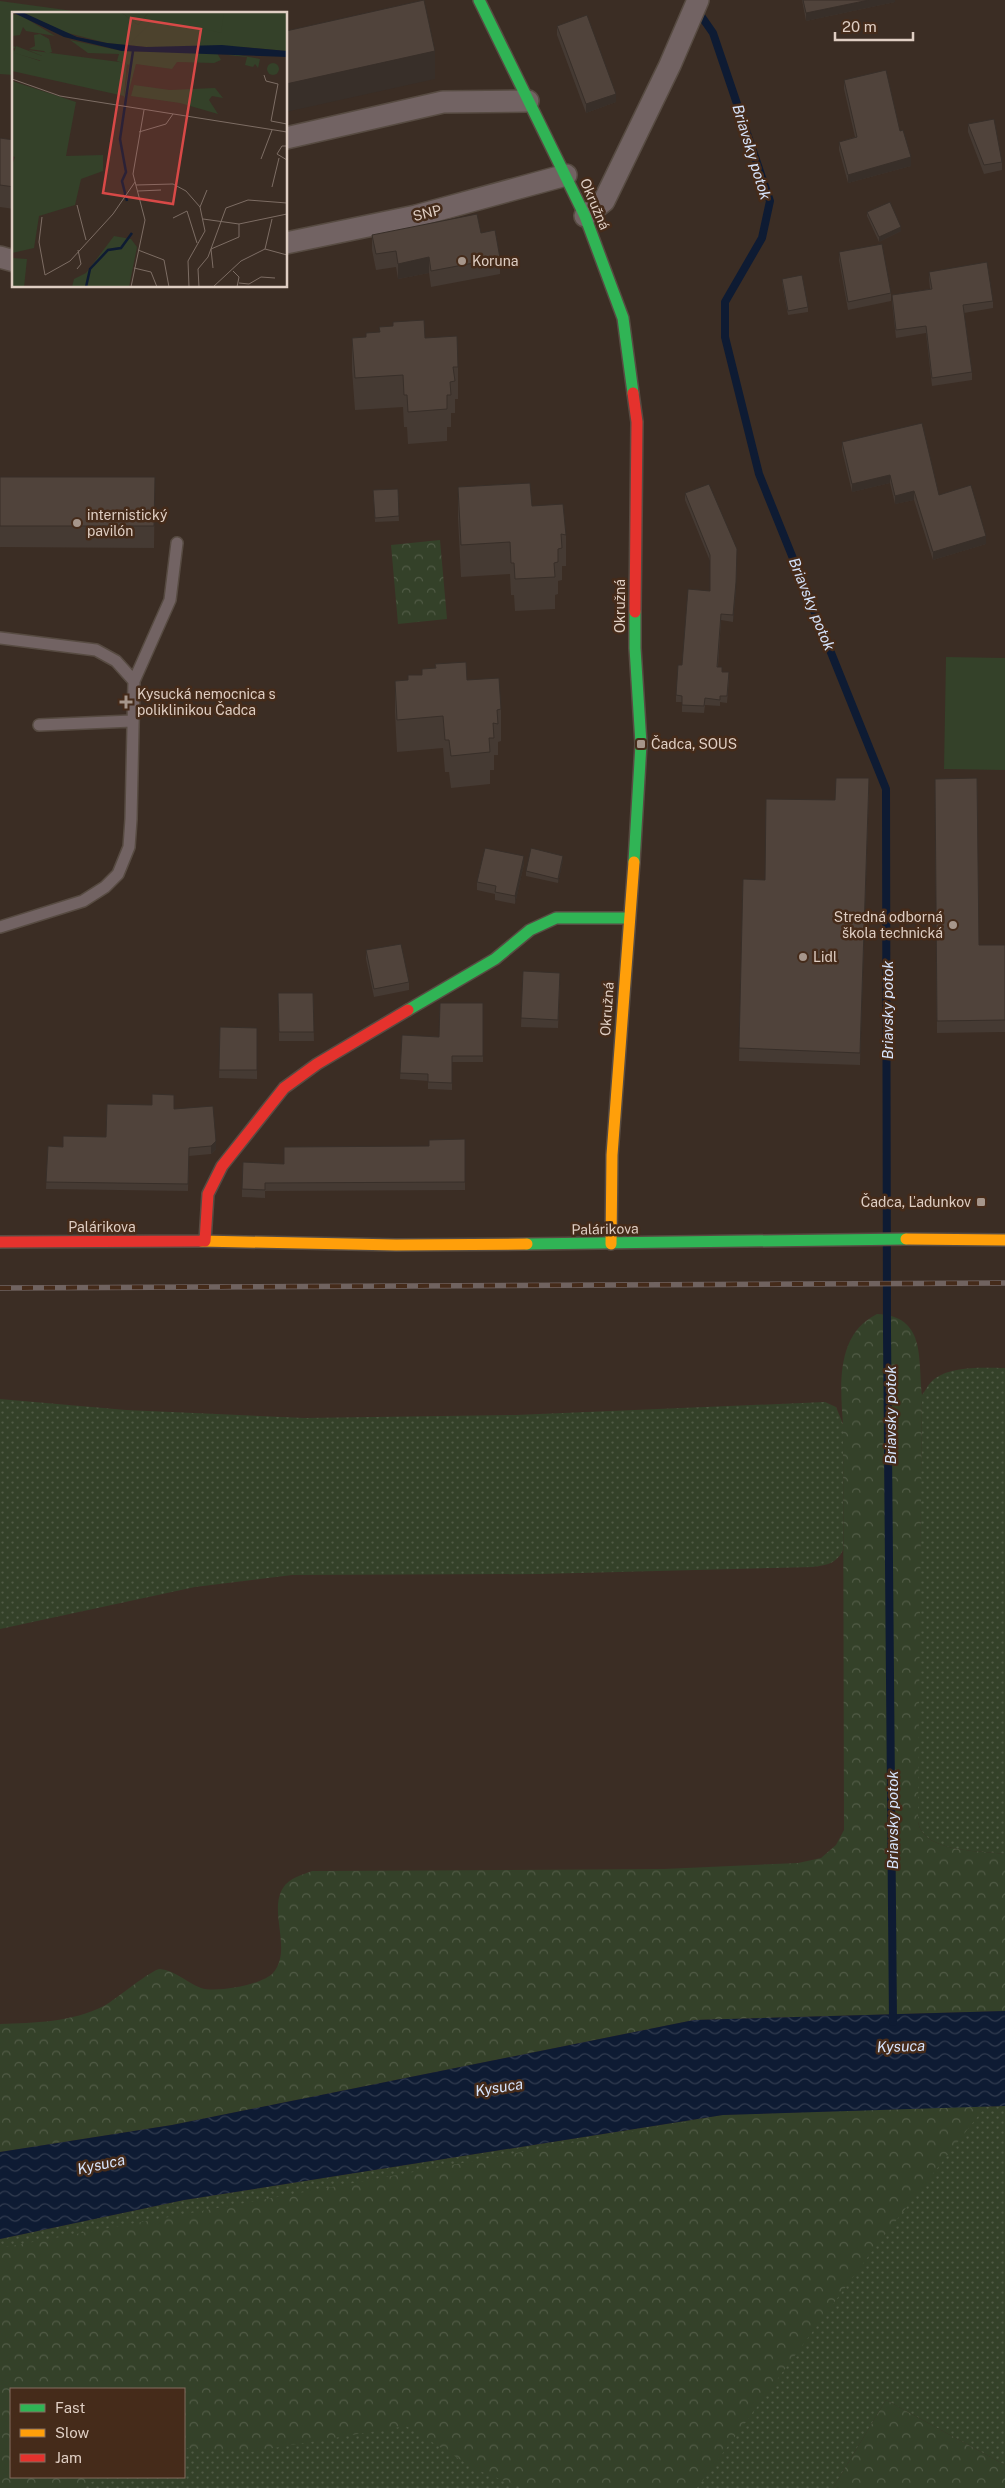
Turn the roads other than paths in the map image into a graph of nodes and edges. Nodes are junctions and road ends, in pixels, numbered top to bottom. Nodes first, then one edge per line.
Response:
1 (479, 0) edge
2 (698, 0) edge
3 (528, 101) junction
4 (288, 138) edge
5 (566, 175) junction
6 (585, 216) junction
7 (288, 243) edge
8 (177, 543) dead end
9 (0, 638) edge
10 (134, 681) junction
11 (132, 722) junction
12 (39, 725) dead end
13 (629, 918) junction
14 (0, 927) edge
15 (1005, 1240) edge
16 (205, 1241) junction
17 (0, 1242) edge
18 (611, 1244) junction

1 - 3 street, Okružná
2 - 6 street
3 - 4 street
3 - 5 street, Okružná
5 - 6 street, Okružná
5 - 7 street, SNP
6 - 13 street, Okružná
8 - 10 lane
9 - 10 lane
10 - 11 lane
11 - 12 lane
11 - 14 lane
13 - 16 street
13 - 18 street, Okružná
15 - 18 street, Palárikova
16 - 17 street, Palárikova
16 - 18 street, Palárikova

